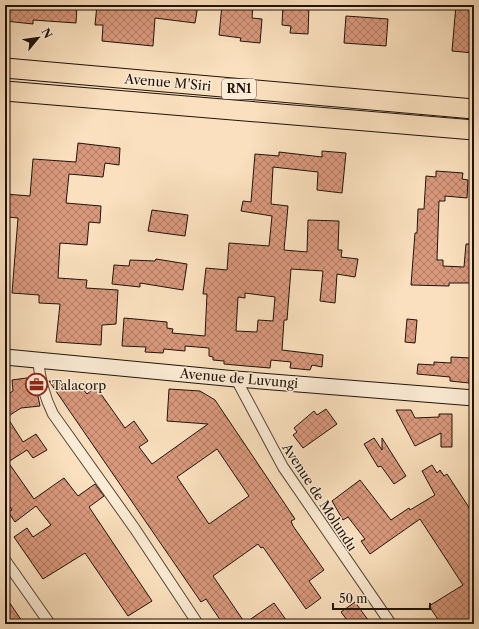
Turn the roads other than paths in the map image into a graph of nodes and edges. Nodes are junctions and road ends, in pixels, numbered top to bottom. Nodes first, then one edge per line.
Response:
1 (5, 68) edge
2 (5, 91) edge
3 (474, 109) edge
4 (474, 130) edge
5 (5, 357) edge
6 (38, 360) junction
7 (236, 379) junction
8 (474, 398) edge
9 (5, 560) edge
10 (50, 624) edge
11 (198, 624) edge
12 (390, 624) edge

1 - 3 highway, Avenue M'Siri / RN1
2 - 4 highway, Avenue M'Siri / RN1
5 - 6 street, Avenue de Luvungi
6 - 7 street, Avenue de Luvungi
6 - 11 street
7 - 8 street, Avenue de Luvungi
7 - 12 street, Avenue de Molundu
9 - 10 street

